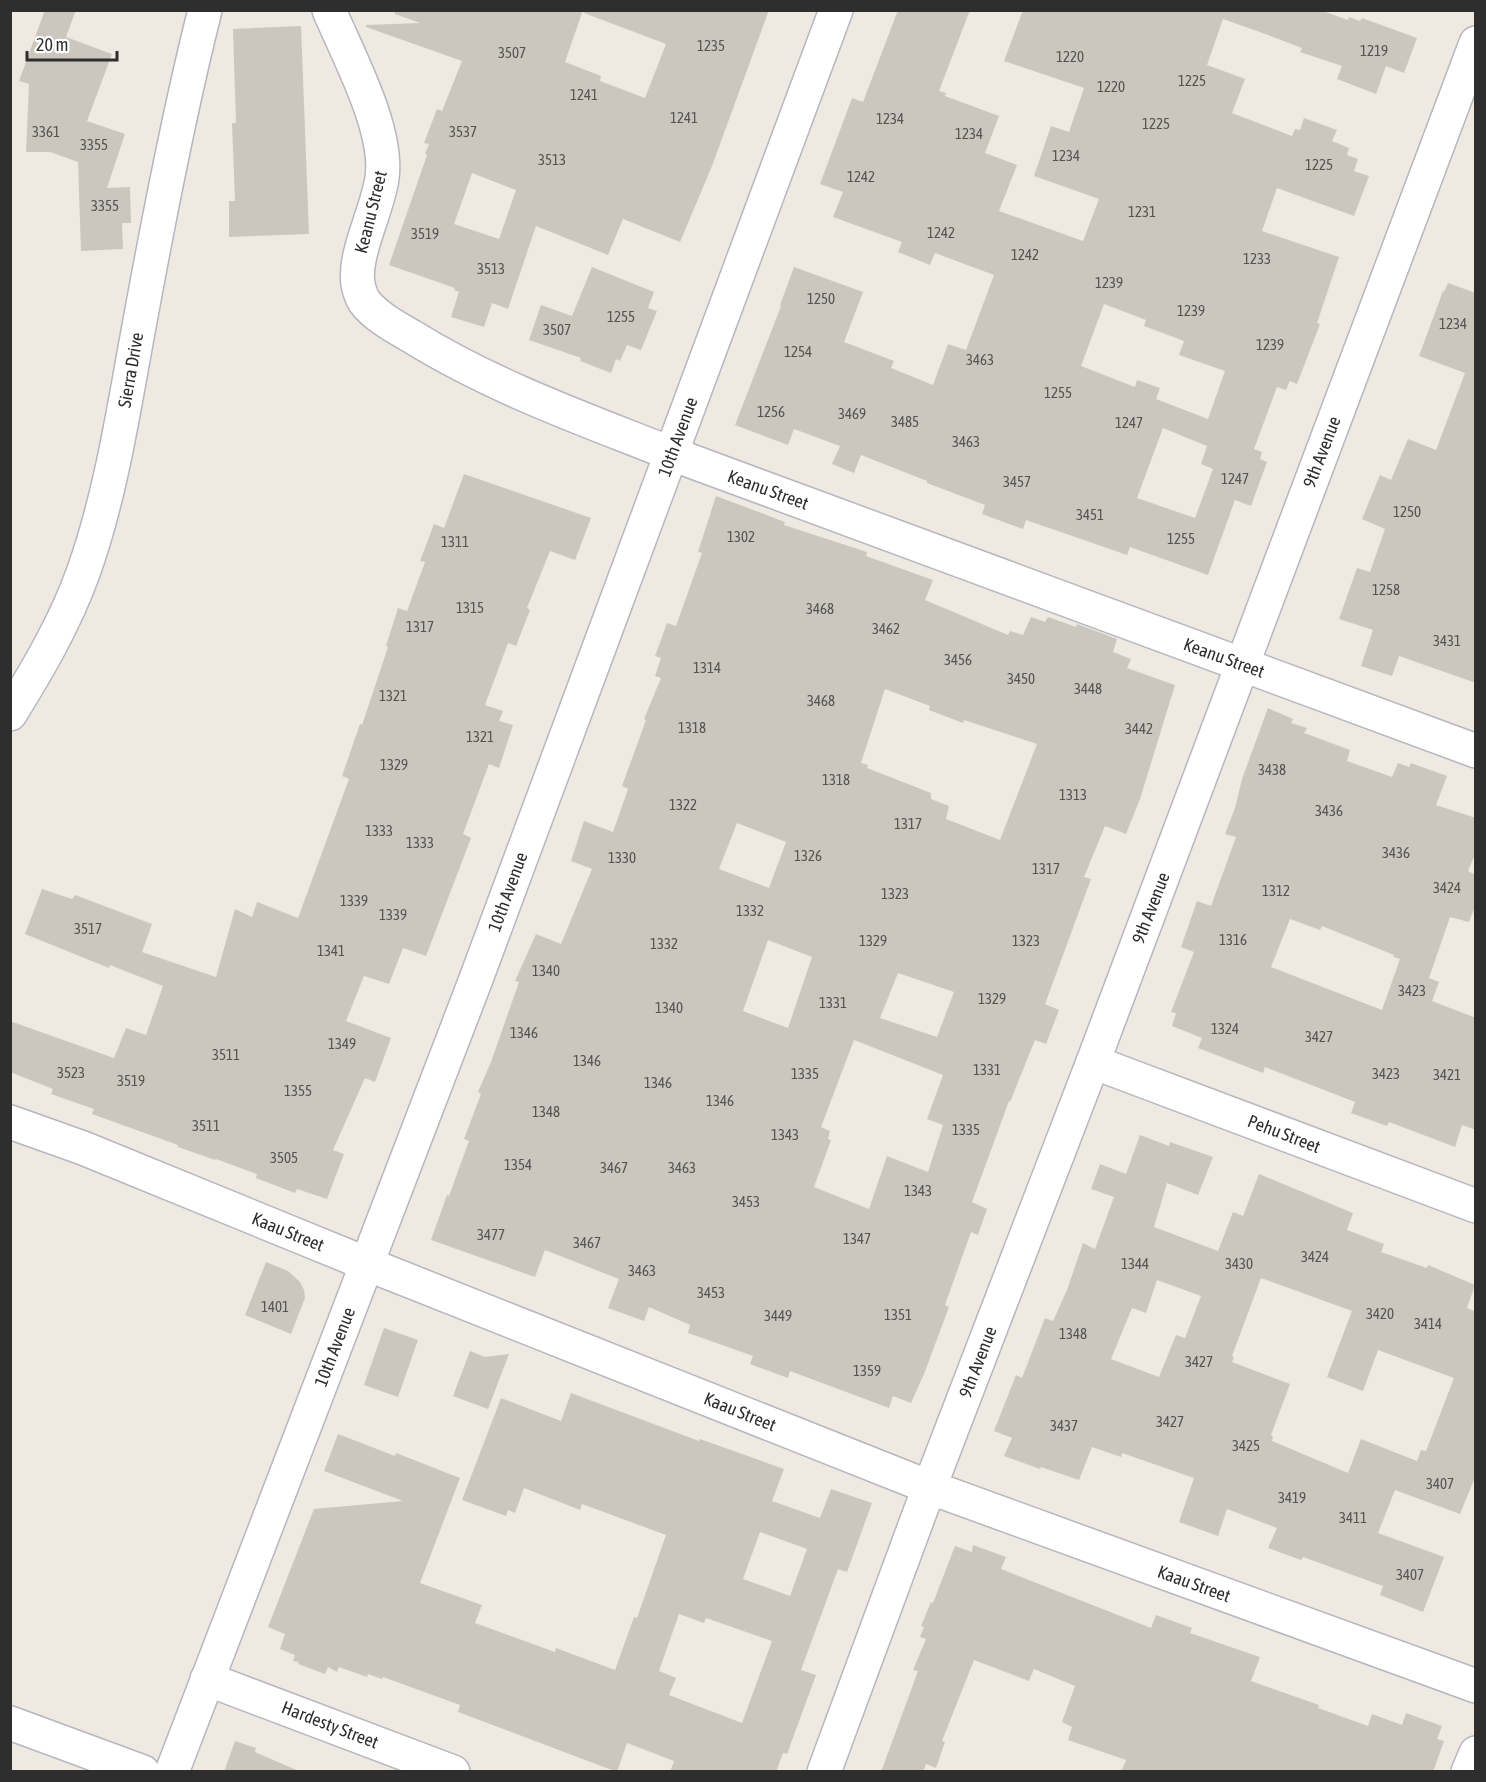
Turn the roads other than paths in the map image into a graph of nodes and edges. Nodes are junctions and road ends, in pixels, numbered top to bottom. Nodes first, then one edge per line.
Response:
1 (205, 10) edge
2 (329, 10) edge
3 (836, 10) edge
4 (1476, 43) edge
5 (672, 454) junction
6 (1242, 664) junction
7 (10, 714) edge
8 (1476, 751) edge
9 (1093, 1062) junction
10 (10, 1122) edge
11 (1476, 1206) edge
12 (367, 1264) junction
13 (929, 1487) junction
14 (207, 1679) junction
15 (1476, 1686) edge
16 (10, 1723) edge
17 (1476, 1753) edge
18 (143, 1772) edge
19 (172, 1772) edge
20 (453, 1772) edge
21 (824, 1772) edge
22 (1468, 1772) edge

1 - 7 street, Sierra Drive
2 - 5 street, Keanu Street
3 - 5 street, 10th Avenue
4 - 6 street, 9th Avenue
5 - 6 street, Keanu Street
5 - 12 street, 10th Avenue
6 - 8 street, Keanu Street
6 - 9 street, 9th Avenue
9 - 11 street, Pehu Street
9 - 13 street, 9th Avenue
10 - 12 street, Kaau Street
12 - 13 street, Kaau Street
12 - 14 street, 10th Avenue
13 - 15 street, Kaau Street
13 - 21 street, 9th Avenue
14 - 19 street, 10th Avenue
14 - 20 street, Hardesty Street
16 - 18 street
17 - 22 street

